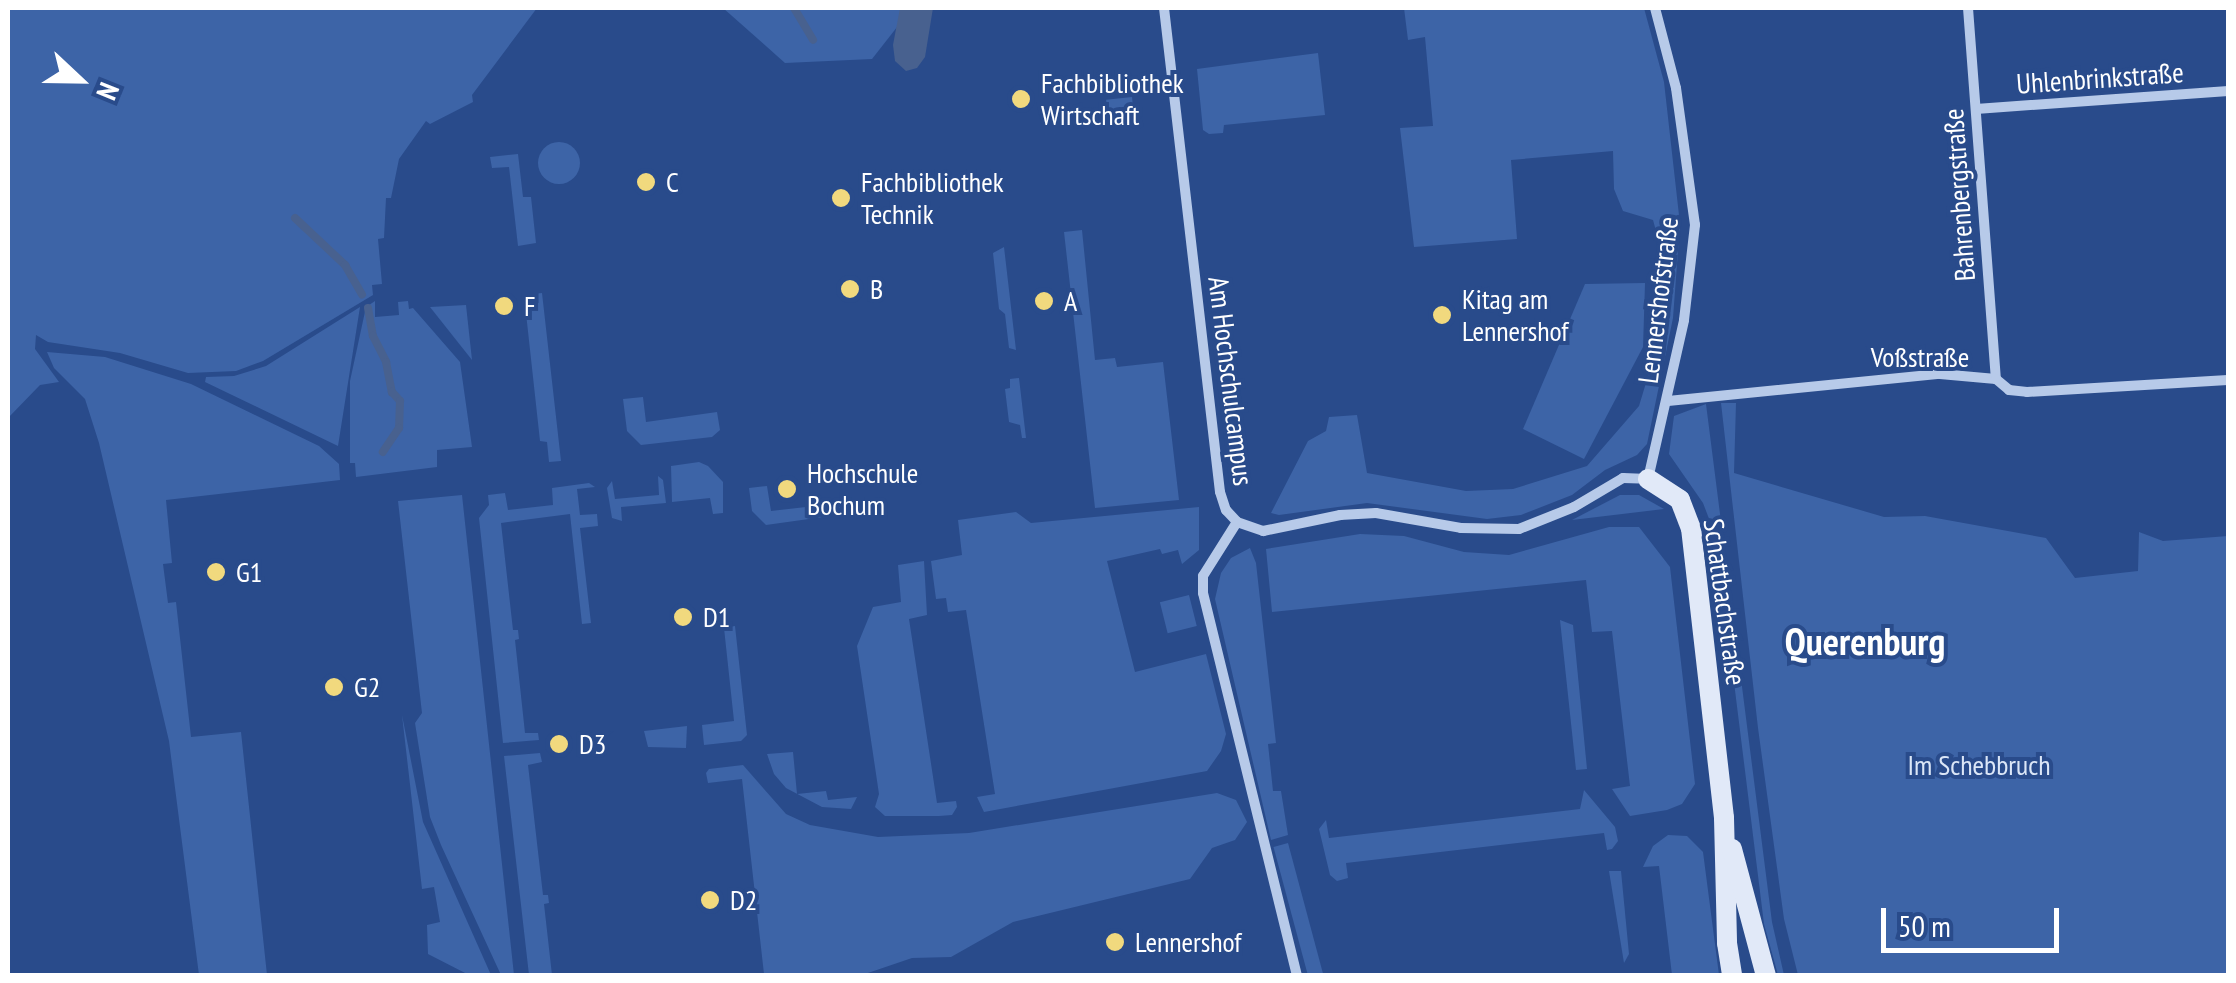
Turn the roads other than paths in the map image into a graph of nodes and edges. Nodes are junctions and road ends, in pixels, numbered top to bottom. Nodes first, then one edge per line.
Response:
1 (1164, 8) edge
2 (1655, 8) edge
3 (1968, 8) edge
4 (2228, 91) edge
5 (1976, 109) junction
6 (1996, 379) junction
7 (2228, 380) edge
8 (1668, 401) junction
9 (1648, 479) junction
10 (1237, 522) junction
11 (1724, 818) junction
12 (1297, 976) edge
13 (1732, 976) edge
14 (1766, 976) edge

1 - 10 street, Am Hochschulcampus
2 - 8 street, Lennershofstraße
3 - 5 street, Bahrenbergstraße
4 - 5 street, Uhlenbrinkstraße
5 - 6 street, Bahrenbergstraße
6 - 7 street, Voßstraße
6 - 8 street, Voßstraße
8 - 9 street, Lennershofstraße
9 - 10 street
9 - 11 street, Schattbachstraße
10 - 12 street, Am Hochschulcampus
11 - 13 street, Schattbachstraße
11 - 14 street, Schattbachstraße

